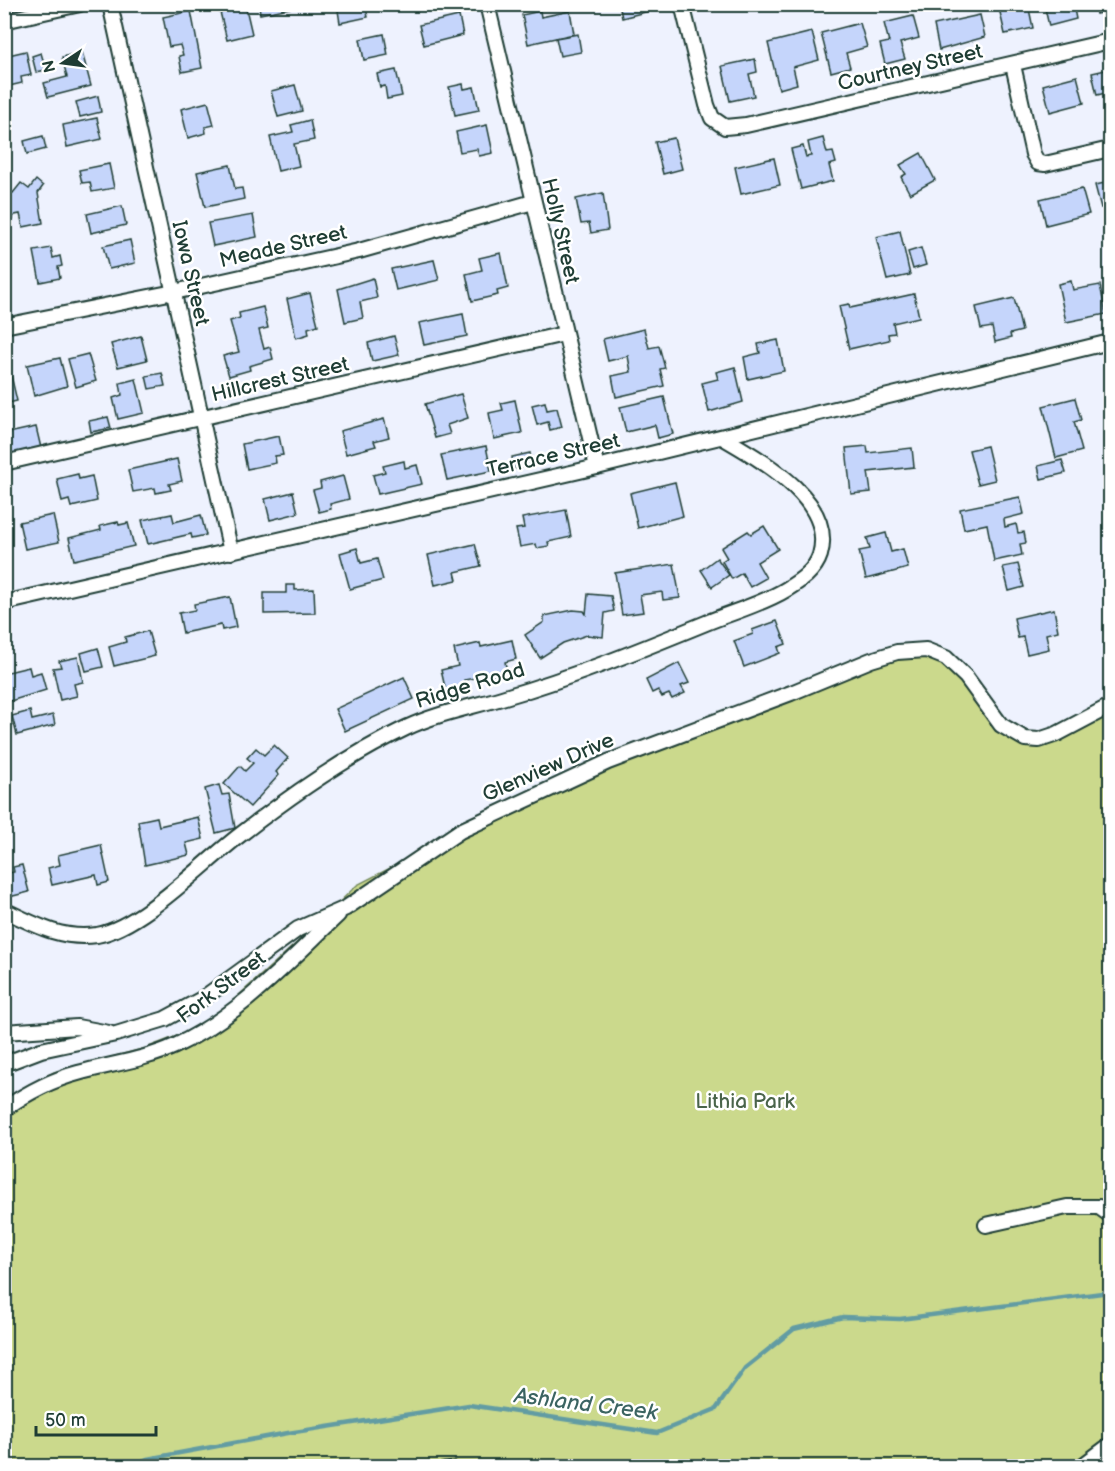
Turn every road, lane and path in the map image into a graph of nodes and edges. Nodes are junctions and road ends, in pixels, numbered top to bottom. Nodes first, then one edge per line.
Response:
1 (80, 4) edge
2 (110, 4) edge
3 (487, 4) edge
4 (682, 4) edge
5 (4, 21) edge
6 (1110, 41) edge
7 (1013, 65) junction
8 (1110, 148) edge
9 (533, 202) junction
10 (174, 292) junction
11 (4, 326) edge
12 (564, 334) junction
13 (1110, 342) edge
14 (202, 418) junction
15 (722, 437) junction
16 (4, 463) edge
17 (597, 467) junction
18 (231, 552) junction
19 (4, 603) edge
20 (1110, 706) edge
21 (346, 908) junction
22 (4, 910) edge
23 (4, 1032) edge
24 (117, 1034) junction
25 (4, 1064) edge
26 (4, 1109) edge
27 (1110, 1215) edge
28 (986, 1225) dead end
29 (1110, 1445) edge
30 (1082, 1467) edge

1 - 5 street
2 - 10 street, Iowa Street
3 - 9 street, Holly Street
4 - 7 street, Courtney Street
6 - 7 street, Courtney Street
7 - 8 street
9 - 10 street, Meade Street
9 - 12 street, Holly Street
10 - 11 street, Meade Street
10 - 14 street, Iowa Street
12 - 14 street, Hillcrest Street
12 - 17 street, Holly Street
13 - 15 street, Terrace Street
14 - 16 street, Hillcrest Street
14 - 18 street, Iowa Street
15 - 17 street, Terrace Street
15 - 22 street, Ridge Road
17 - 18 street, Terrace Street
18 - 19 street, Terrace Street
20 - 21 street, Glenview Drive
21 - 24 street, Glenview Drive
21 - 26 street, Fork Street
23 - 24 street
24 - 25 street, Glenview Drive
27 - 28 street
29 - 30 street

